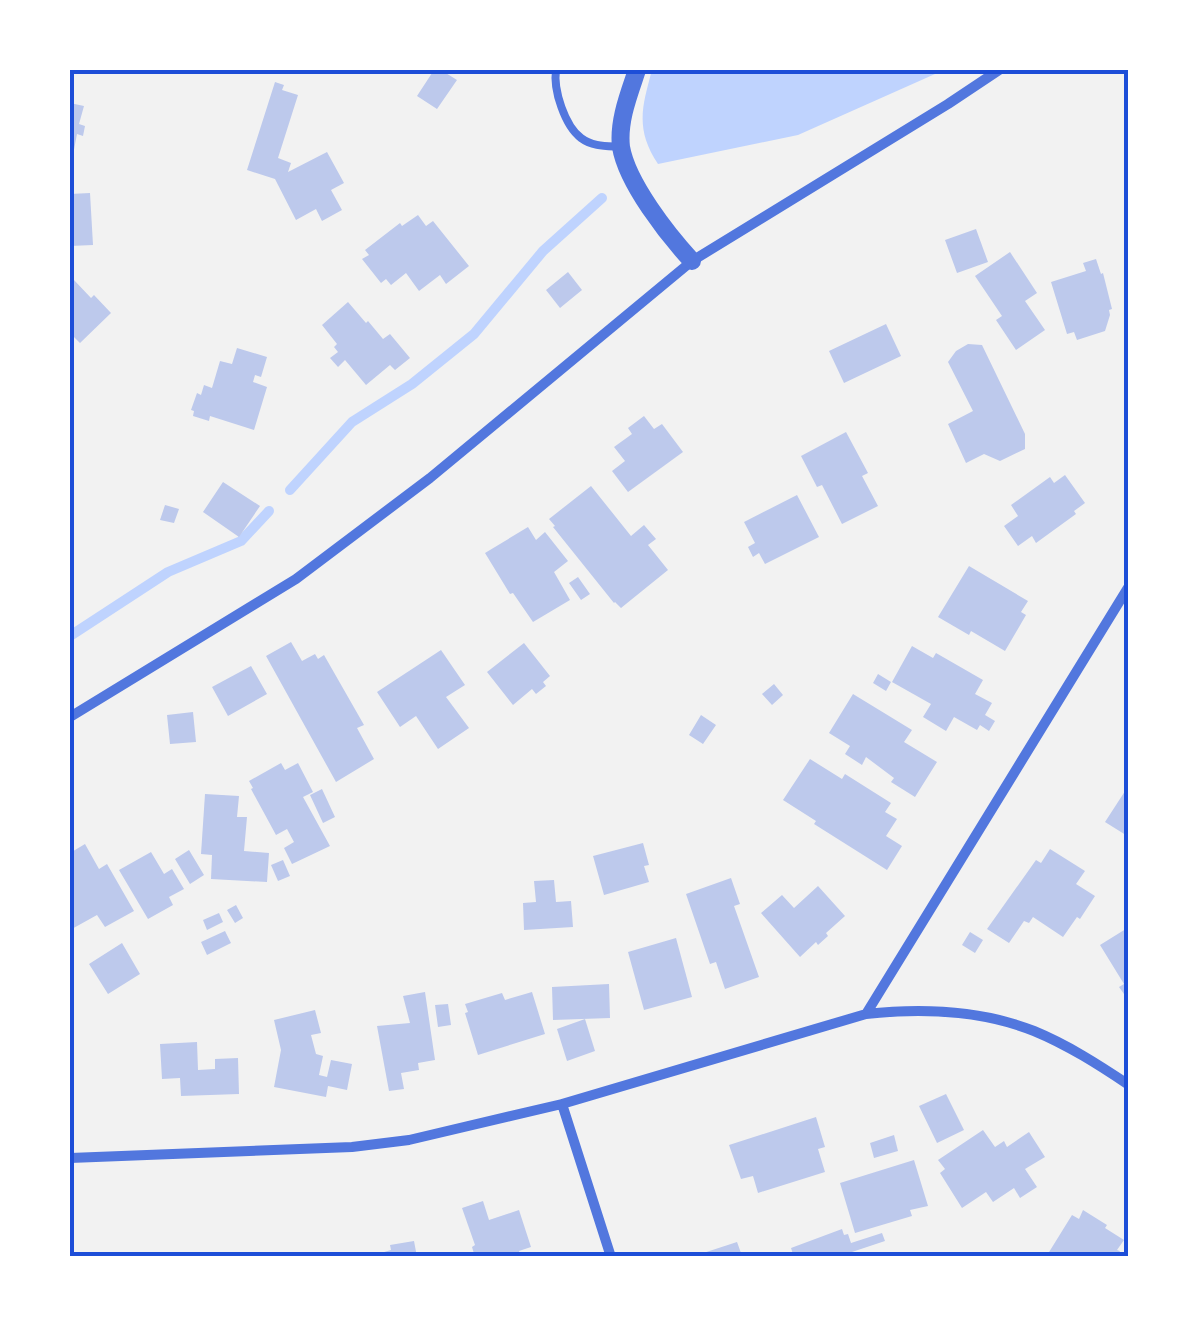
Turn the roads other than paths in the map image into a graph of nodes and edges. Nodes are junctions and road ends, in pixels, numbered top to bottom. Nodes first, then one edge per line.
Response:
1 (556, 70) edge
2 (637, 70) edge
3 (1000, 70) edge
4 (621, 146) junction
5 (692, 261) junction
6 (1129, 586) edge
7 (70, 716) edge
8 (866, 1014) junction
9 (1129, 1086) edge
10 (562, 1104) junction
11 (70, 1158) edge
12 (611, 1257) edge

1 - 4 lane
2 - 4 street
3 - 5 street
4 - 5 street
5 - 7 street
6 - 8 street
8 - 9 street
8 - 10 street
10 - 11 street
10 - 12 street

